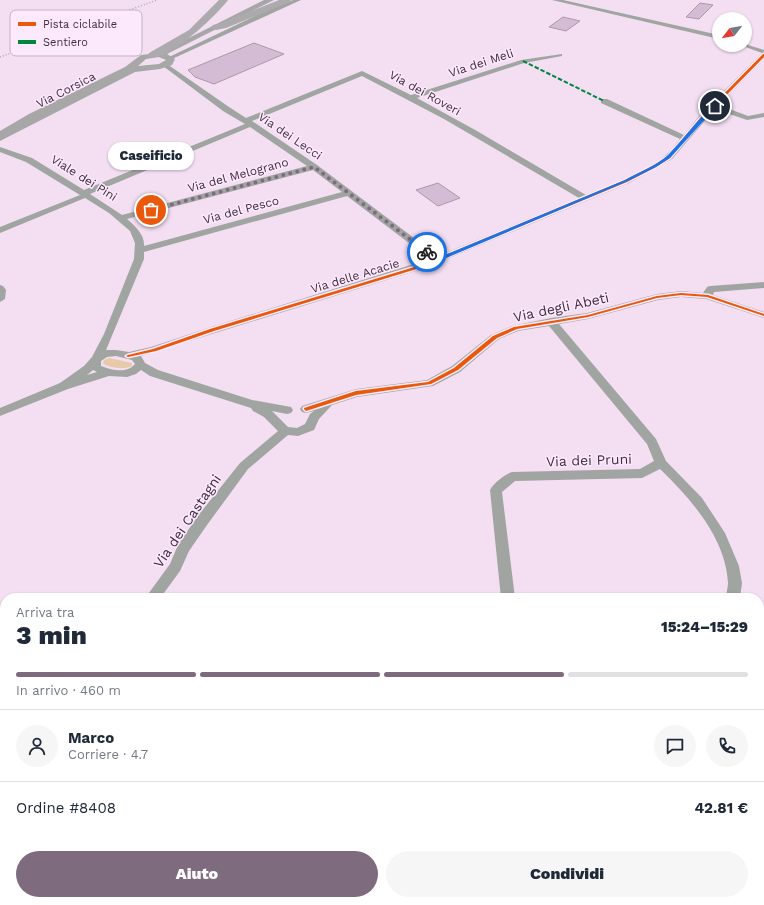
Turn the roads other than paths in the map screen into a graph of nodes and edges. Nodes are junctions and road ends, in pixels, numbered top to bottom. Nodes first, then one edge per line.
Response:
1 (224, 0) edge
2 (270, 0) edge
3 (287, 0) edge
4 (298, 0) edge
5 (554, 0) edge
6 (216, 27) junction
7 (712, 35) edge
8 (752, 48) edge
9 (764, 52) edge
10 (156, 55) junction
11 (560, 55) dead end
12 (764, 55) edge
13 (167, 61) junction
14 (142, 64) junction
15 (410, 98) junction
16 (604, 101) dead end
17 (715, 106) junction
18 (764, 114) edge
19 (32, 116) junction
20 (248, 122) junction
21 (0, 130) edge
22 (0, 135) edge
23 (0, 138) edge
24 (684, 138) junction
25 (1, 148) edge
26 (314, 167) junction
27 (348, 193) junction
28 (85, 194) junction
29 (585, 198) junction
30 (122, 218) junction
31 (0, 230) edge
32 (140, 250) junction
33 (437, 260) junction
34 (764, 285) edge
35 (0, 288) edge
36 (707, 296) junction
37 (0, 299) edge
38 (764, 315) edge
39 (551, 321) junction
40 (109, 334) junction
41 (154, 350) junction
42 (116, 353) junction
43 (128, 356) junction
44 (96, 360) junction
45 (137, 366) junction
46 (111, 371) junction
47 (64, 386) junction
48 (251, 404) junction
49 (287, 410) junction
50 (0, 412) edge
51 (310, 413) junction
52 (281, 427) junction
53 (661, 464) junction
54 (156, 593) edge
55 (507, 593) edge
56 (734, 593) edge

1 - 10 highway
2 - 6 main road, Via Corsica
3 - 6 highway
4 - 13 street
5 - 7 street
6 - 10 main road, Via Corsica
8 - 9 street
10 - 13 main road
10 - 14 main road, Via Corsica
11 - 15 street, Via dei Meli
12 - 17 street, Via delle Acacie
13 - 14 main road, Via Corsica
13 - 20 street, Via dei Lecci
14 - 19 main road, Via Corsica
14 - 23 main road, Via Corsica
15 - 20 street, Via dei Roveri
15 - 29 street, Via dei Roveri
16 - 24 street
17 - 18 street
17 - 24 street, Via delle Acacie
19 - 21 main road
19 - 22 main road, Via Corsica
20 - 26 street, Via dei Lecci
20 - 28 street, Via dei Roveri
24 - 29 street, Via delle Acacie
25 - 28 street, Viale dei Pini
26 - 27 street, Via dei Lecci
26 - 30 street, Via del Melograno
27 - 32 street, Via del Pesco
27 - 33 street, Via dei Lecci
28 - 30 street, Viale dei Pini
28 - 31 street, Via dei Roveri
29 - 33 street, Via delle Acacie
30 - 32 street, Viale dei Pini
32 - 40 street
33 - 41 street, Via delle Acacie
34 - 36 street
35 - 37 street
36 - 38 street, Via degli Abeti
36 - 39 street, Via degli Abeti
39 - 51 street, Via degli Abeti
39 - 53 street, Via dei Pruni
40 - 42 street
40 - 44 street
41 - 43 street, Via delle Acacie
41 - 45 street, Via delle Acacie
42 - 43 street
42 - 44 street
43 - 45 street
44 - 46 street
44 - 47 street
45 - 46 street
45 - 48 street
46 - 47 street
47 - 50 street
48 - 49 street
48 - 52 street
49 - 51 street
49 - 52 street
51 - 52 street, Via degli Abeti
52 - 54 street, Via dei Castagni
53 - 55 street, Via dei Pruni
53 - 56 street

